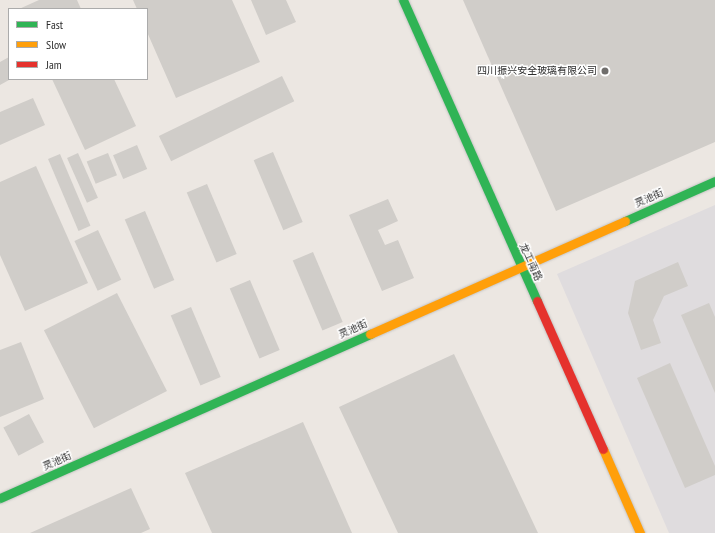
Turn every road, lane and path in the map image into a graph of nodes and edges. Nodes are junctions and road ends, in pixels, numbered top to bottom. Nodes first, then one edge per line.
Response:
1 (403, 0) edge
2 (715, 181) edge
3 (521, 267) junction
4 (0, 498) edge
5 (640, 533) edge

1 - 3 street, 龙工南路
2 - 3 street, 灵池街
3 - 4 street, 灵池街
3 - 5 street, 龙工南路

